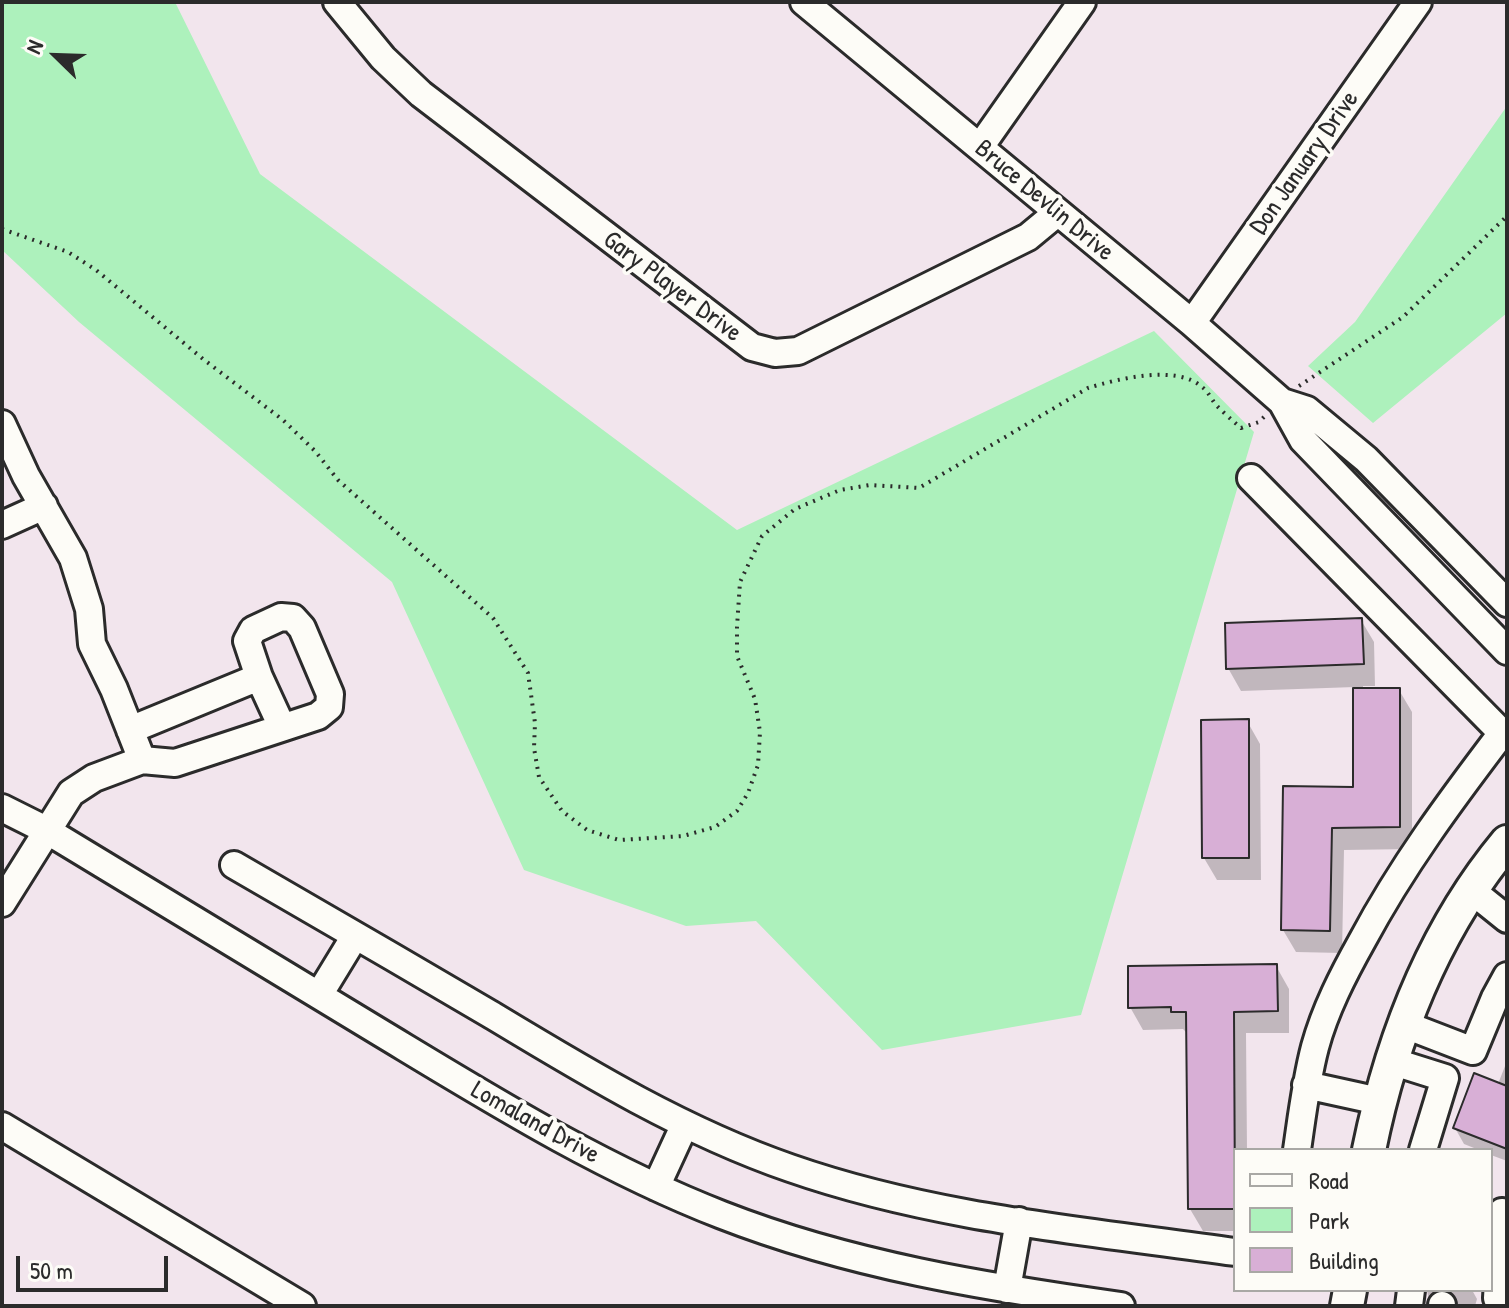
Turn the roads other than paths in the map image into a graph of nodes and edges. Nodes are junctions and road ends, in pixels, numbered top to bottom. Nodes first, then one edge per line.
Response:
1 (337, 2) edge
2 (804, 2) edge
3 (1082, 2) edge
4 (1418, 2) edge
5 (980, 147) junction
6 (1057, 213) junction
7 (1192, 323) junction
8 (1282, 402) junction
9 (2, 424) edge
10 (12, 474) edge
11 (1251, 478) dead end
12 (44, 506) junction
13 (2, 525) edge
14 (1507, 603) edge
15 (1507, 651) edge
16 (259, 677) junction
17 (282, 727) junction
18 (130, 730) junction
19 (1499, 753) edge
20 (142, 760) junction
21 (2, 808) edge
22 (46, 830) junction
23 (1503, 855) edge
24 (234, 865) dead end
25 (1471, 890) junction
26 (2, 903) edge
27 (1507, 919) edge
28 (355, 936) junction
29 (1507, 976) edge
30 (319, 995) junction
31 (1403, 1024) junction
32 (1391, 1061) junction
33 (1306, 1085) junction
34 (1379, 1101) junction
35 (685, 1124) junction
36 (2, 1126) edge
37 (1297, 1148) edge
38 (1369, 1148) edge
39 (1424, 1148) edge
40 (656, 1187) junction
41 (1502, 1212) dead end
42 (1019, 1221) junction
43 (1233, 1252) edge
44 (1007, 1289) junction
45 (1496, 1292) edge
46 (302, 1306) edge
47 (1121, 1306) edge

1 - 6 street, Gary Player Drive
2 - 5 street, Bruce Devlin Drive
3 - 5 street
4 - 7 street, Don January Drive
5 - 6 street, Bruce Devlin Drive
6 - 7 street, Bruce Devlin Drive
7 - 8 street, Bruce Devlin Drive
8 - 14 street, Bruce Devlin Drive
8 - 15 street, Bruce Devlin Drive
9 - 10 street
10 - 12 street
11 - 19 street
12 - 13 street
12 - 18 street
16 - 17 street
16 - 17 street
16 - 18 street
17 - 20 street
18 - 20 street
19 - 33 street
20 - 22 street
21 - 22 street, Lomaland Drive
22 - 26 street
22 - 30 street, Lomaland Drive
23 - 25 main road
24 - 28 street
25 - 27 street
25 - 31 main road
28 - 30 street
28 - 35 street
29 - 31 street
30 - 40 street, Lomaland Drive
31 - 32 main road
32 - 34 main road
32 - 39 street
33 - 34 street
33 - 37 street
34 - 38 main road
35 - 40 street
35 - 42 street
36 - 46 street
40 - 44 street, Lomaland Drive
41 - 45 street
42 - 43 street
42 - 44 street
44 - 47 street, Lomaland Drive

